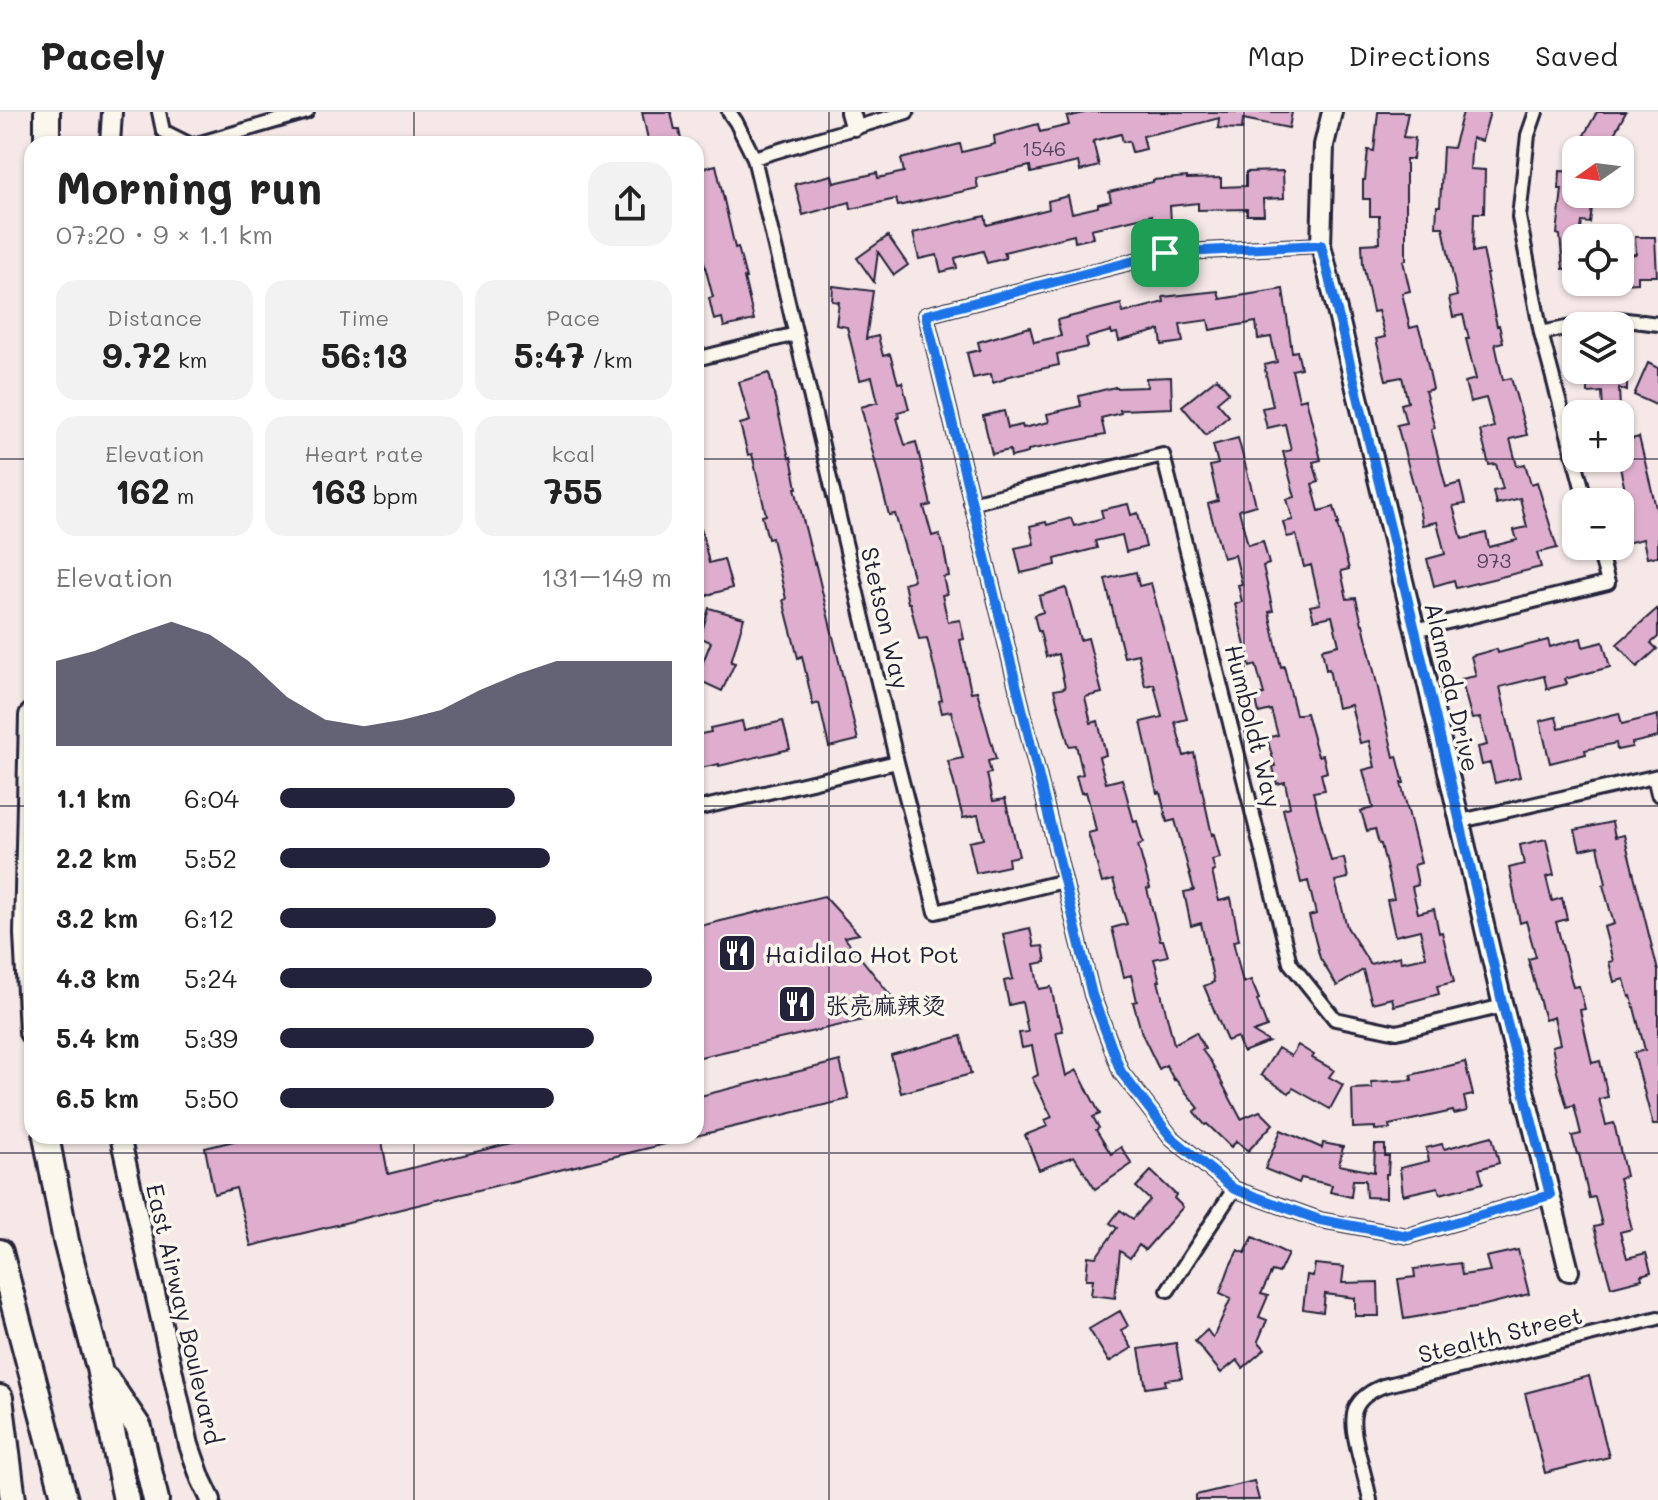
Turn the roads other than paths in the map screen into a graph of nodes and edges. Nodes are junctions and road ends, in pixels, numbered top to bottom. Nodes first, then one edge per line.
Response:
1 (47, 112) edge
2 (112, 112) edge
3 (159, 112) edge
4 (307, 112) edge
5 (729, 112) edge
6 (907, 112) edge
7 (1332, 112) edge
8 (1536, 112) edge
9 (852, 119) edge
10 (47, 136) edge
11 (110, 136) edge
12 (173, 136) edge
13 (224, 136) edge
14 (754, 158) junction
15 (1321, 245) junction
16 (1634, 321) edge
17 (1658, 324) edge
18 (1562, 329) edge
19 (1541, 333) junction
20 (796, 334) junction
21 (704, 357) edge
22 (1582, 488) edge
23 (971, 503) junction
24 (1602, 560) edge
25 (1415, 630) junction
26 (897, 762) junction
27 (1656, 776) edge
28 (1658, 794) edge
29 (704, 807) edge
30 (1461, 821) junction
31 (1064, 881) junction
32 (1503, 1006) junction
33 (48, 1144) edge
34 (122, 1144) edge
35 (1234, 1189) junction
36 (1550, 1195) junction
37 (0, 1252) edge
38 (1569, 1271) dead end
39 (1168, 1290) dead end
40 (1658, 1318) edge
41 (99, 1368) junction
42 (0, 1398) edge
43 (13, 1500) edge
44 (65, 1500) edge
45 (126, 1500) edge
46 (156, 1500) edge
47 (211, 1500) edge
48 (1370, 1500) edge

1 - 10 highway
2 - 11 street
3 - 12 street
4 - 13 street
5 - 14 street, Stetson Way
6 - 9 street
7 - 15 street, Alameda Drive
8 - 19 street
9 - 14 street
14 - 20 street, Stetson Way
15 - 23 street
15 - 25 street, Alameda Drive
16 - 17 street
18 - 19 street
19 - 22 street
20 - 21 street
20 - 26 street, Stetson Way
23 - 31 street
23 - 32 street, Humboldt Way
24 - 25 street
25 - 30 street, Alameda Drive
26 - 29 street
26 - 31 street, Stetson Way
27 - 28 street
27 - 30 street
30 - 32 street, Alameda Drive
31 - 35 street
32 - 36 street, Alameda Drive
33 - 41 highway
34 - 47 street, East Airway Boulevard
35 - 36 street
35 - 39 street
36 - 38 street, Alameda Drive
37 - 44 highway
40 - 48 street, Stealth Street
41 - 45 highway
41 - 46 highway
42 - 43 highway

